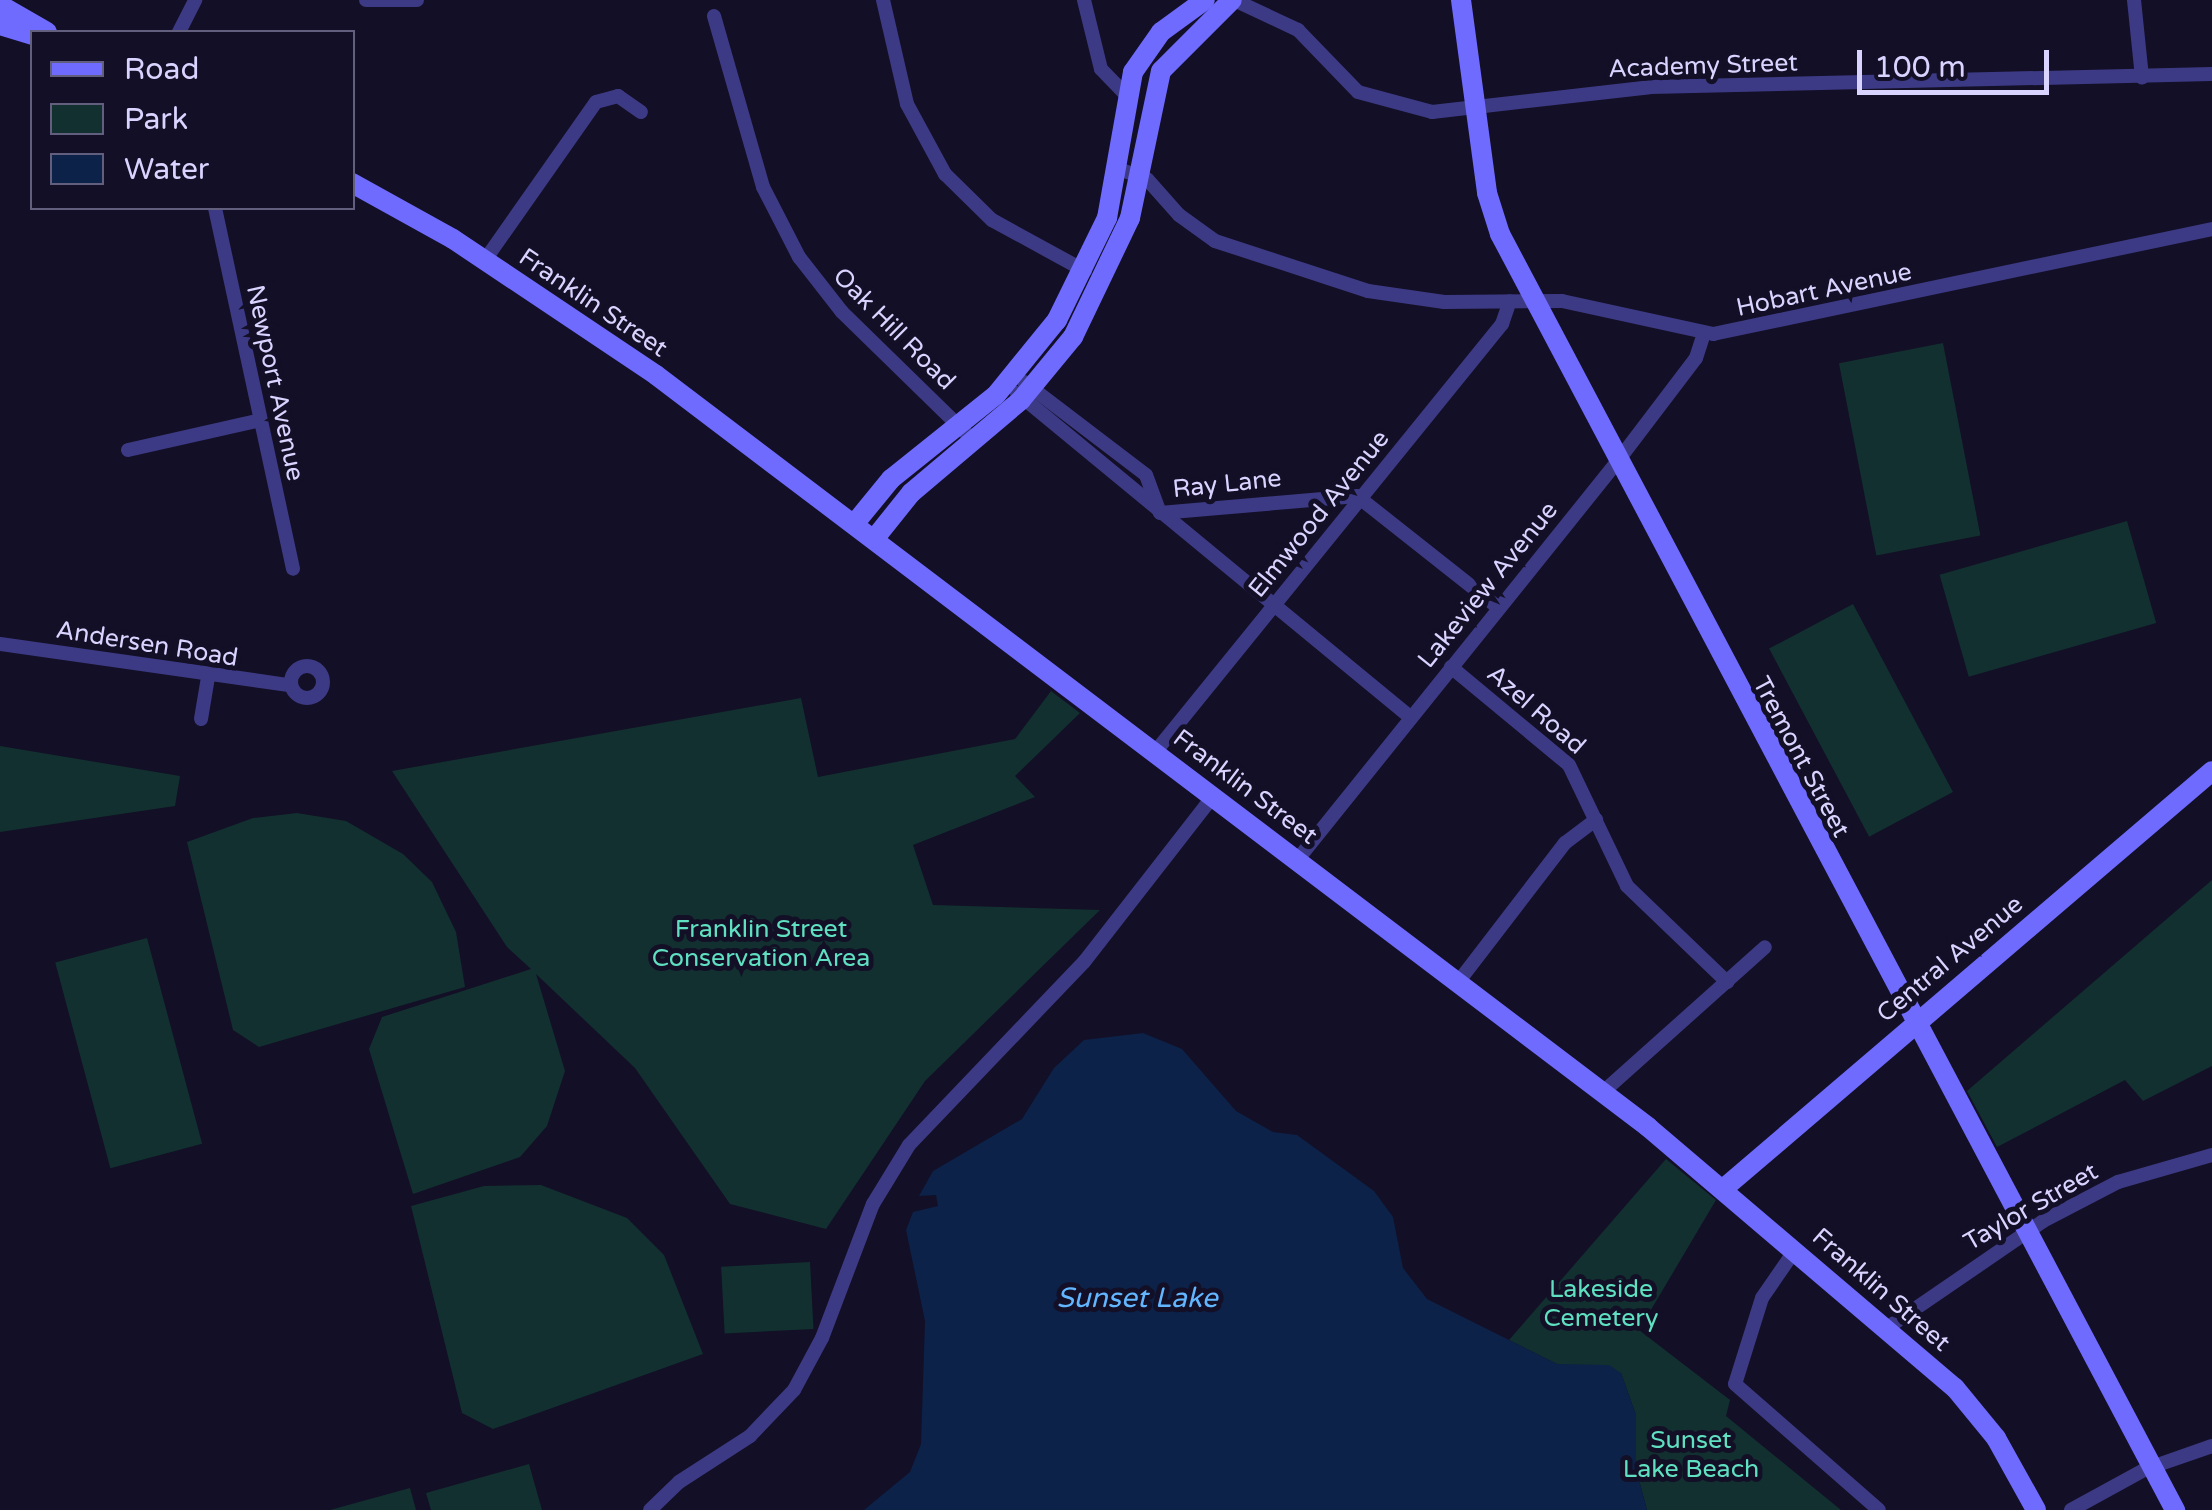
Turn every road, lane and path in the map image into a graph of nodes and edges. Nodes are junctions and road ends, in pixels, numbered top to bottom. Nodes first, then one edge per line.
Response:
1 (195, 0) edge
2 (366, 0) edge
3 (417, 0) edge
4 (884, 0) edge
5 (1084, 0) edge
6 (1205, 0) edge
7 (1233, 0) edge
8 (1461, 0) edge
9 (2134, 0) edge
10 (0, 5) edge
11 (714, 16) dead end
12 (0, 25) edge
13 (44, 30) edge
14 (180, 30) edge
15 (30, 34) edge
16 (1144, 52) junction
17 (1165, 64) junction
18 (2212, 74) edge
19 (2142, 78) junction
20 (1125, 94) junction
21 (1476, 109) junction
22 (641, 112) dead end
23 (1119, 169) junction
24 (1140, 176) junction
25 (355, 185) edge
26 (215, 210) edge
27 (2212, 229) edge
28 (485, 260) junction
29 (1096, 264) junction
30 (1510, 301) junction
31 (1534, 301) junction
32 (1704, 333) junction
33 (1012, 378) junction
34 (1027, 393) junction
35 (261, 420) junction
36 (967, 434) junction
37 (128, 450) dead end
38 (1617, 462) junction
39 (1360, 498) junction
40 (1160, 513) junction
41 (855, 523) junction
42 (875, 538) junction
43 (293, 568) dead end
44 (1274, 605) junction
45 (1499, 608) junction
46 (0, 644) edge
47 (1451, 667) junction
48 (208, 677) junction
49 (287, 685) dead end
50 (1410, 716) junction
51 (201, 719) dead end
52 (1156, 750) junction
53 (2212, 771) edge
54 (1214, 795) junction
55 (1596, 820) junction
56 (1298, 859) junction
57 (1764, 948) dead end
58 (1459, 982) junction
59 (1726, 982) junction
60 (1914, 1022) junction
61 (1603, 1092) junction
62 (2212, 1155) edge
63 (1724, 1189) junction
64 (2028, 1230) junction
65 (1795, 1250) junction
66 (1887, 1328) junction
67 (2212, 1446) edge
68 (2153, 1466) junction
69 (650, 1510) edge
70 (1879, 1510) edge
71 (2036, 1510) edge
72 (2070, 1510) edge
73 (2176, 1510) edge

1 - 14 street
2 - 3 street
4 - 29 street
5 - 20 street
6 - 16 street
7 - 17 street
7 - 21 street, Academy Street
8 - 21 street, Tremont Street
9 - 19 street
10 - 13 street
11 - 36 street, Oak Hill Road
12 - 15 street
16 - 17 street
16 - 20 street
17 - 24 street
18 - 19 street, Academy Street
19 - 21 street, Academy Street
20 - 23 street
21 - 31 street, Tremont Street
22 - 28 street
23 - 24 street, Hobart Avenue
23 - 29 street
24 - 29 street
24 - 30 street, Hobart Avenue
25 - 28 street, Franklin Street
26 - 35 street, Newport Avenue
27 - 32 street, Hobart Avenue
28 - 41 street, Franklin Street
29 - 33 street
29 - 34 street
30 - 31 street, Hobart Avenue
30 - 39 street, Elmwood Avenue
31 - 32 street, Hobart Avenue
31 - 38 street, Tremont Street
32 - 38 street, Lakeview Avenue
33 - 34 street
33 - 36 street
34 - 36 street
34 - 40 street
35 - 37 street
35 - 43 street, Newport Avenue
36 - 41 street
36 - 42 street
38 - 45 street, Lakeview Avenue
38 - 60 street, Tremont Street
39 - 40 street, Ray Lane
39 - 44 street, Elmwood Avenue
39 - 45 street
40 - 44 street
41 - 42 street, Franklin Street
42 - 52 street, Franklin Street
44 - 50 street
44 - 52 street, Elmwood Avenue
45 - 47 street, Lakeview Avenue
46 - 48 street, Andersen Road
47 - 50 street, Lakeview Avenue
47 - 55 street, Azel Road
48 - 49 street, Andersen Road
48 - 51 street
50 - 56 street, Lakeview Avenue
52 - 54 street, Franklin Street
53 - 60 street, Central Avenue
54 - 56 street, Franklin Street
54 - 69 street
55 - 58 street
55 - 59 street, Azel Road
56 - 58 street, Franklin Street
57 - 59 street
58 - 61 street, Franklin Street
59 - 61 street
60 - 63 street, Central Avenue
60 - 64 street, Tremont Street
61 - 63 street, Franklin Street
62 - 64 street, Taylor Street
63 - 65 street, Franklin Street
64 - 66 street, Taylor Street
64 - 68 street, Tremont Street
65 - 66 street, Franklin Street
65 - 70 street
66 - 71 street, Franklin Street
67 - 68 street
68 - 72 street
68 - 73 street, Tremont Street

